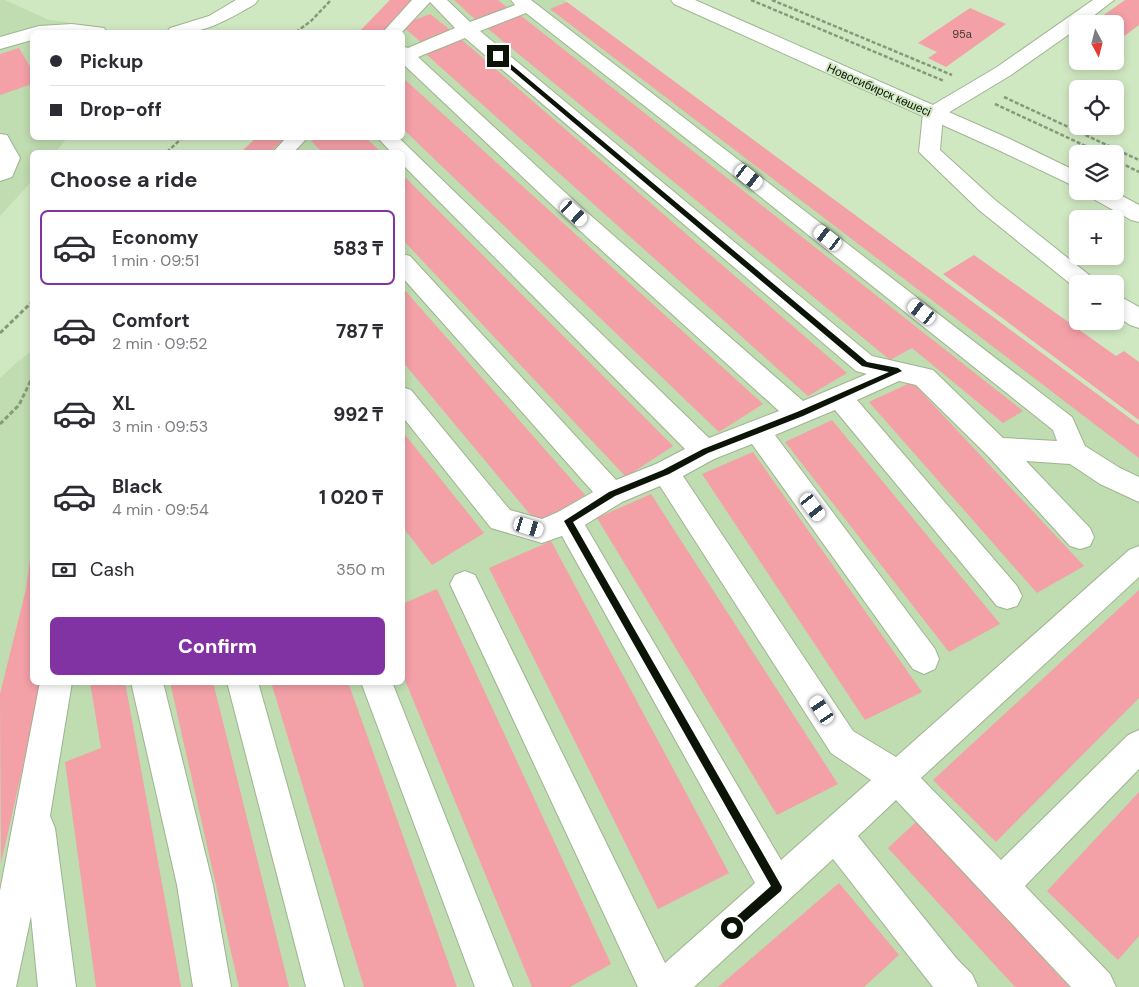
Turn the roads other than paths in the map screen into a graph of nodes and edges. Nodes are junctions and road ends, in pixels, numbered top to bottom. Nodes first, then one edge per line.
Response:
1 (249, 0) edge
2 (422, 0) edge
3 (438, 0) edge
4 (680, 0) edge
5 (1105, 0) edge
6 (524, 3) edge
7 (61, 30) edge
8 (81, 30) edge
9 (182, 30) edge
10 (394, 30) edge
11 (467, 30) junction
12 (30, 34) edge
13 (5, 38) edge
14 (405, 54) edge
15 (405, 55) edge
16 (933, 113) junction
17 (0, 140) edge
18 (390, 140) edge
19 (400, 150) edge
20 (405, 155) edge
21 (0, 174) edge
22 (1069, 177) edge
23 (1112, 200) edge
24 (1139, 215) edge
25 (405, 265) edge
26 (1075, 275) edge
27 (1124, 310) edge
28 (1139, 320) edge
29 (898, 371) junction
30 (838, 397) junction
31 (405, 400) edge
32 (800, 414) junction
33 (757, 431) junction
34 (997, 448) junction
35 (706, 451) junction
36 (1075, 453) junction
37 (666, 472) junction
38 (1139, 490) edge
39 (612, 494) junction
40 (568, 521) junction
41 (1080, 537) dead end
42 (1139, 559) edge
43 (465, 584) dead end
44 (1007, 596) dead end
45 (924, 659) dead end
46 (55, 685) edge
47 (148, 685) edge
48 (243, 685) edge
49 (377, 685) edge
50 (1139, 746) edge
51 (898, 778) junction
52 (35, 804) junction
53 (835, 834) junction
54 (1000, 886) junction
55 (777, 887) junction
56 (0, 980) edge
57 (945, 982) edge
58 (57, 987) edge
59 (212, 987) edge
60 (325, 987) edge
61 (494, 987) edge
62 (657, 987) edge
63 (666, 987) edge
64 (1097, 987) edge

1 - 9 main road
2 - 10 main road
3 - 11 main road
4 - 16 main road, Новосибирск көшесі
5 - 16 main road
6 - 11 main road
6 - 36 main road
7 - 8 main road
11 - 14 main road
11 - 29 main road
12 - 13 main road
15 - 32 main road
16 - 22 main road, Новосибирск көшесі
16 - 26 main road
17 - 21 main road
18 - 19 main road
20 - 35 main road
23 - 24 main road
25 - 39 main road
27 - 28 main road
29 - 30 main road
29 - 34 main road
30 - 32 main road
30 - 44 main road
31 - 40 main road
32 - 33 main road
33 - 35 main road
33 - 45 main road
34 - 36 main road
34 - 41 main road
35 - 37 main road
36 - 38 main road
37 - 39 main road
37 - 51 main road
39 - 40 main road
40 - 55 main road
42 - 51 main road
43 - 62 main road
46 - 52 main road
47 - 59 main road
48 - 60 main road
49 - 61 main road
50 - 54 main road
51 - 53 main road
51 - 54 main road
52 - 56 main road
52 - 58 main road
53 - 55 main road
53 - 57 main road
54 - 64 main road
55 - 63 main road

